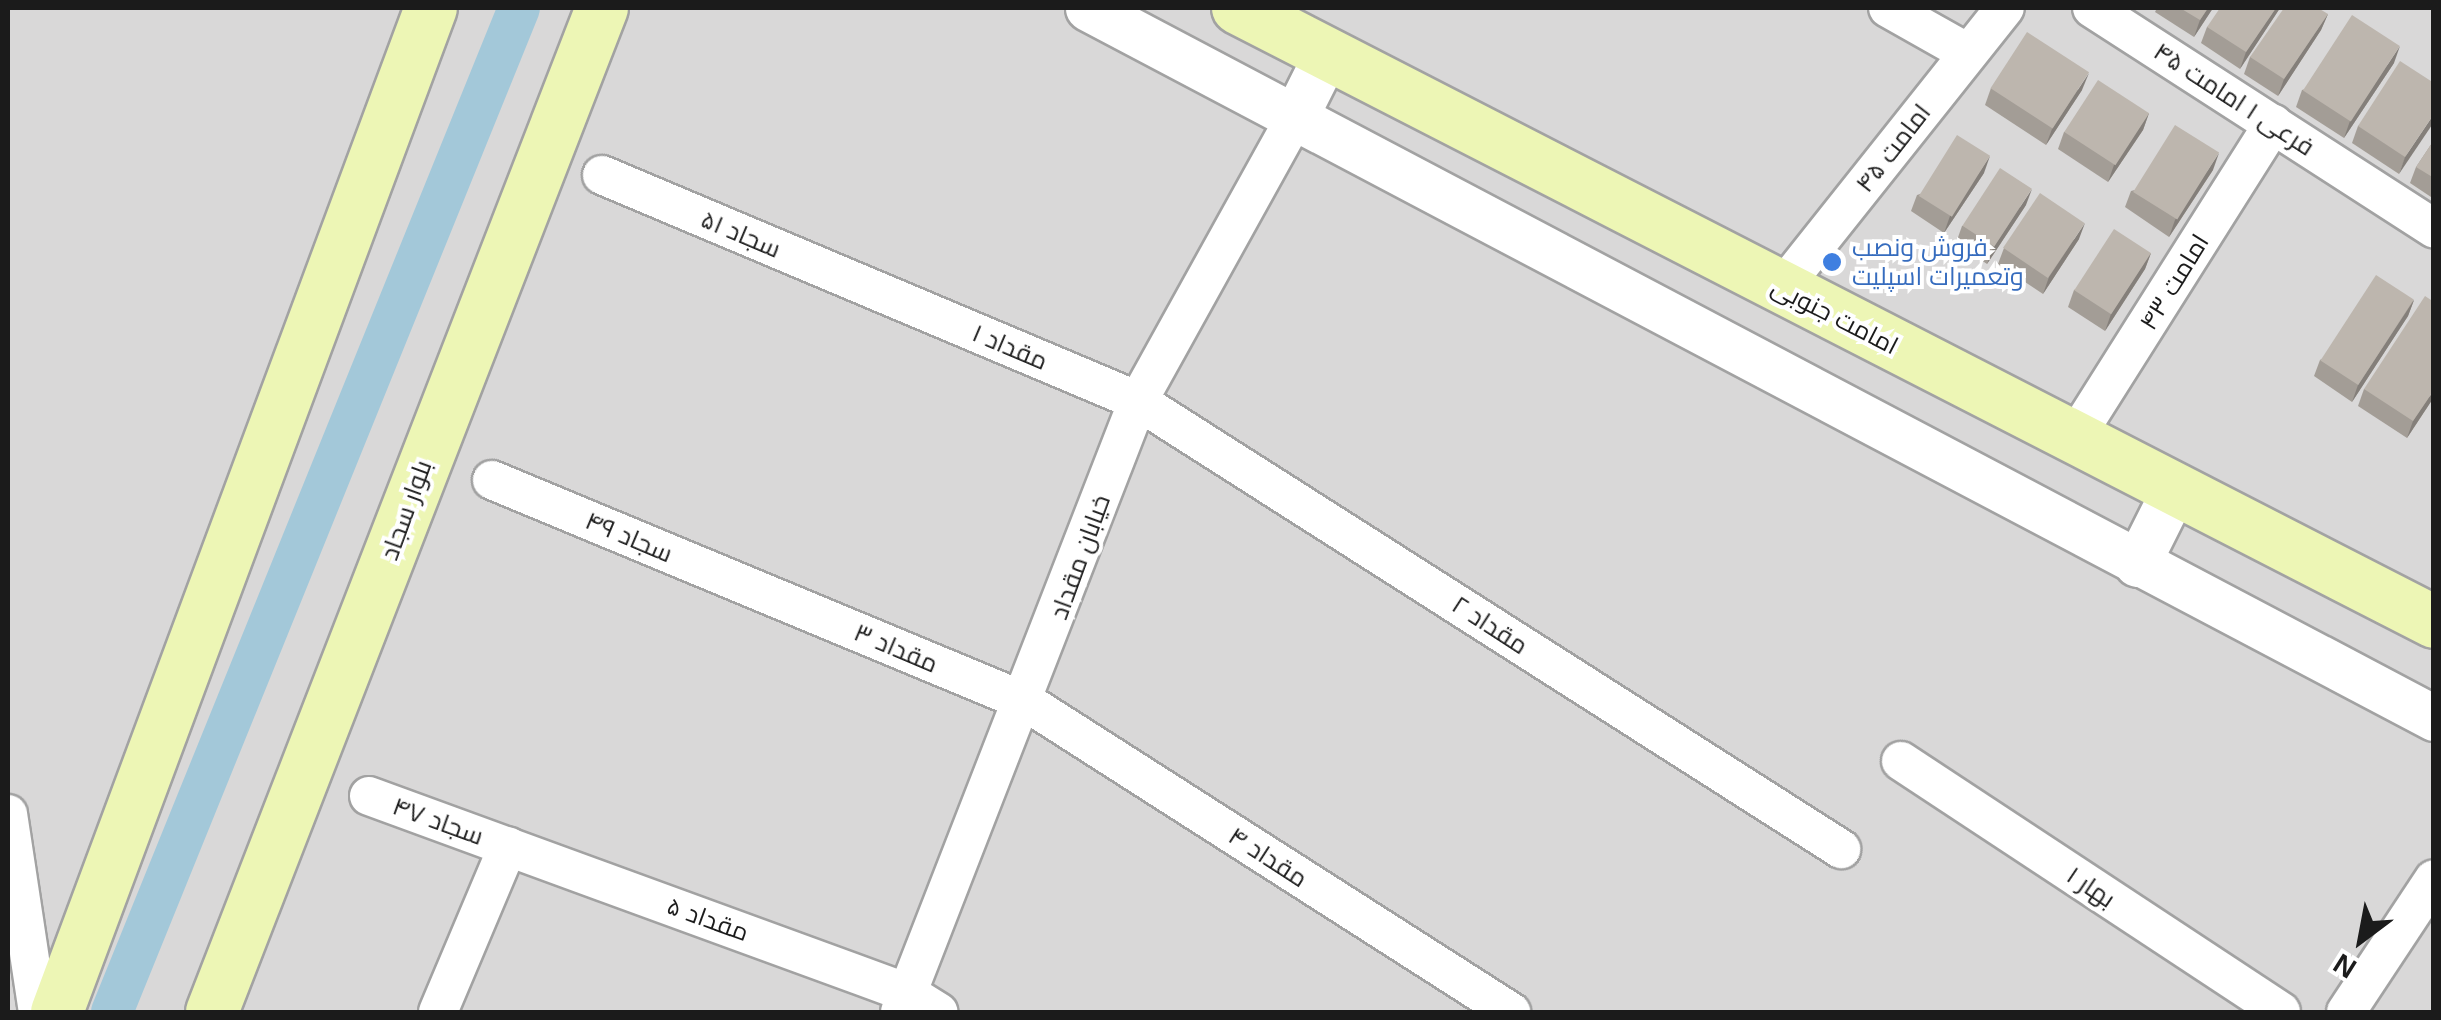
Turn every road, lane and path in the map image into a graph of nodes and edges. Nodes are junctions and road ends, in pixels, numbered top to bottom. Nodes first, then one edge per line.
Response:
1 (431, 8) edge
2 (602, 8) edge
3 (1088, 8) edge
4 (1238, 8) edge
5 (1888, 8) edge
6 (2005, 8) edge
7 (2092, 8) edge
8 (1968, 53) junction
9 (1327, 54) junction
10 (1294, 119) junction
11 (2274, 124) junction
12 (602, 175) dead end
13 (2434, 228) edge
14 (1782, 288) junction
15 (881, 293) joint
16 (1138, 401) junction
17 (2074, 439) junction
18 (492, 480) dead end
19 (2174, 490) junction
20 (2137, 564) junction
21 (766, 594) joint
22 (2434, 622) edge
23 (1026, 702) junction
24 (2434, 718) edge
25 (1900, 761) dead end
26 (369, 796) dead end
27 (8, 814) edge
28 (508, 846) junction
29 (1841, 849) dead end
30 (2434, 879) edge
31 (916, 1006) edge
32 (38, 1012) edge
33 (58, 1012) edge
34 (212, 1012) edge
35 (438, 1012) edge
36 (1511, 1012) edge
37 (2281, 1012) edge
38 (2346, 1012) edge

1 - 33 main road
2 - 34 main road, بلوار سجاد
3 - 10 street
4 - 9 main road, امامت جنوبی
5 - 8 street
6 - 8 street, امامت ۴۵
7 - 11 street, فرعی ۱ امامت ۴۵
8 - 14 street, امامت ۴۵
9 - 10 street
9 - 14 main road, امامت جنوبی
10 - 16 street, خیابان مقداد
10 - 20 street
11 - 13 street, فرعی ۱ امامت ۴۵
11 - 17 street, امامت ۴۳
12 - 15 street, سجاد ۵۱
14 - 17 main road, امامت جنوبی
15 - 16 street, مقداد ۱
16 - 23 street, خیابان مقداد
16 - 29 street, مقداد ۲
17 - 19 main road, امامت جنوبی
18 - 21 street, سجاد ۴۹
19 - 20 street
19 - 22 main road, امامت جنوبی
20 - 24 street
21 - 23 street, مقداد ۳
23 - 31 street, خیابان مقداد
23 - 36 street, مقداد ۴
25 - 37 street, بهار ۱
26 - 28 street, سجاد ۴۷
27 - 32 street
28 - 31 street, مقداد ۵
28 - 35 street
30 - 38 street

